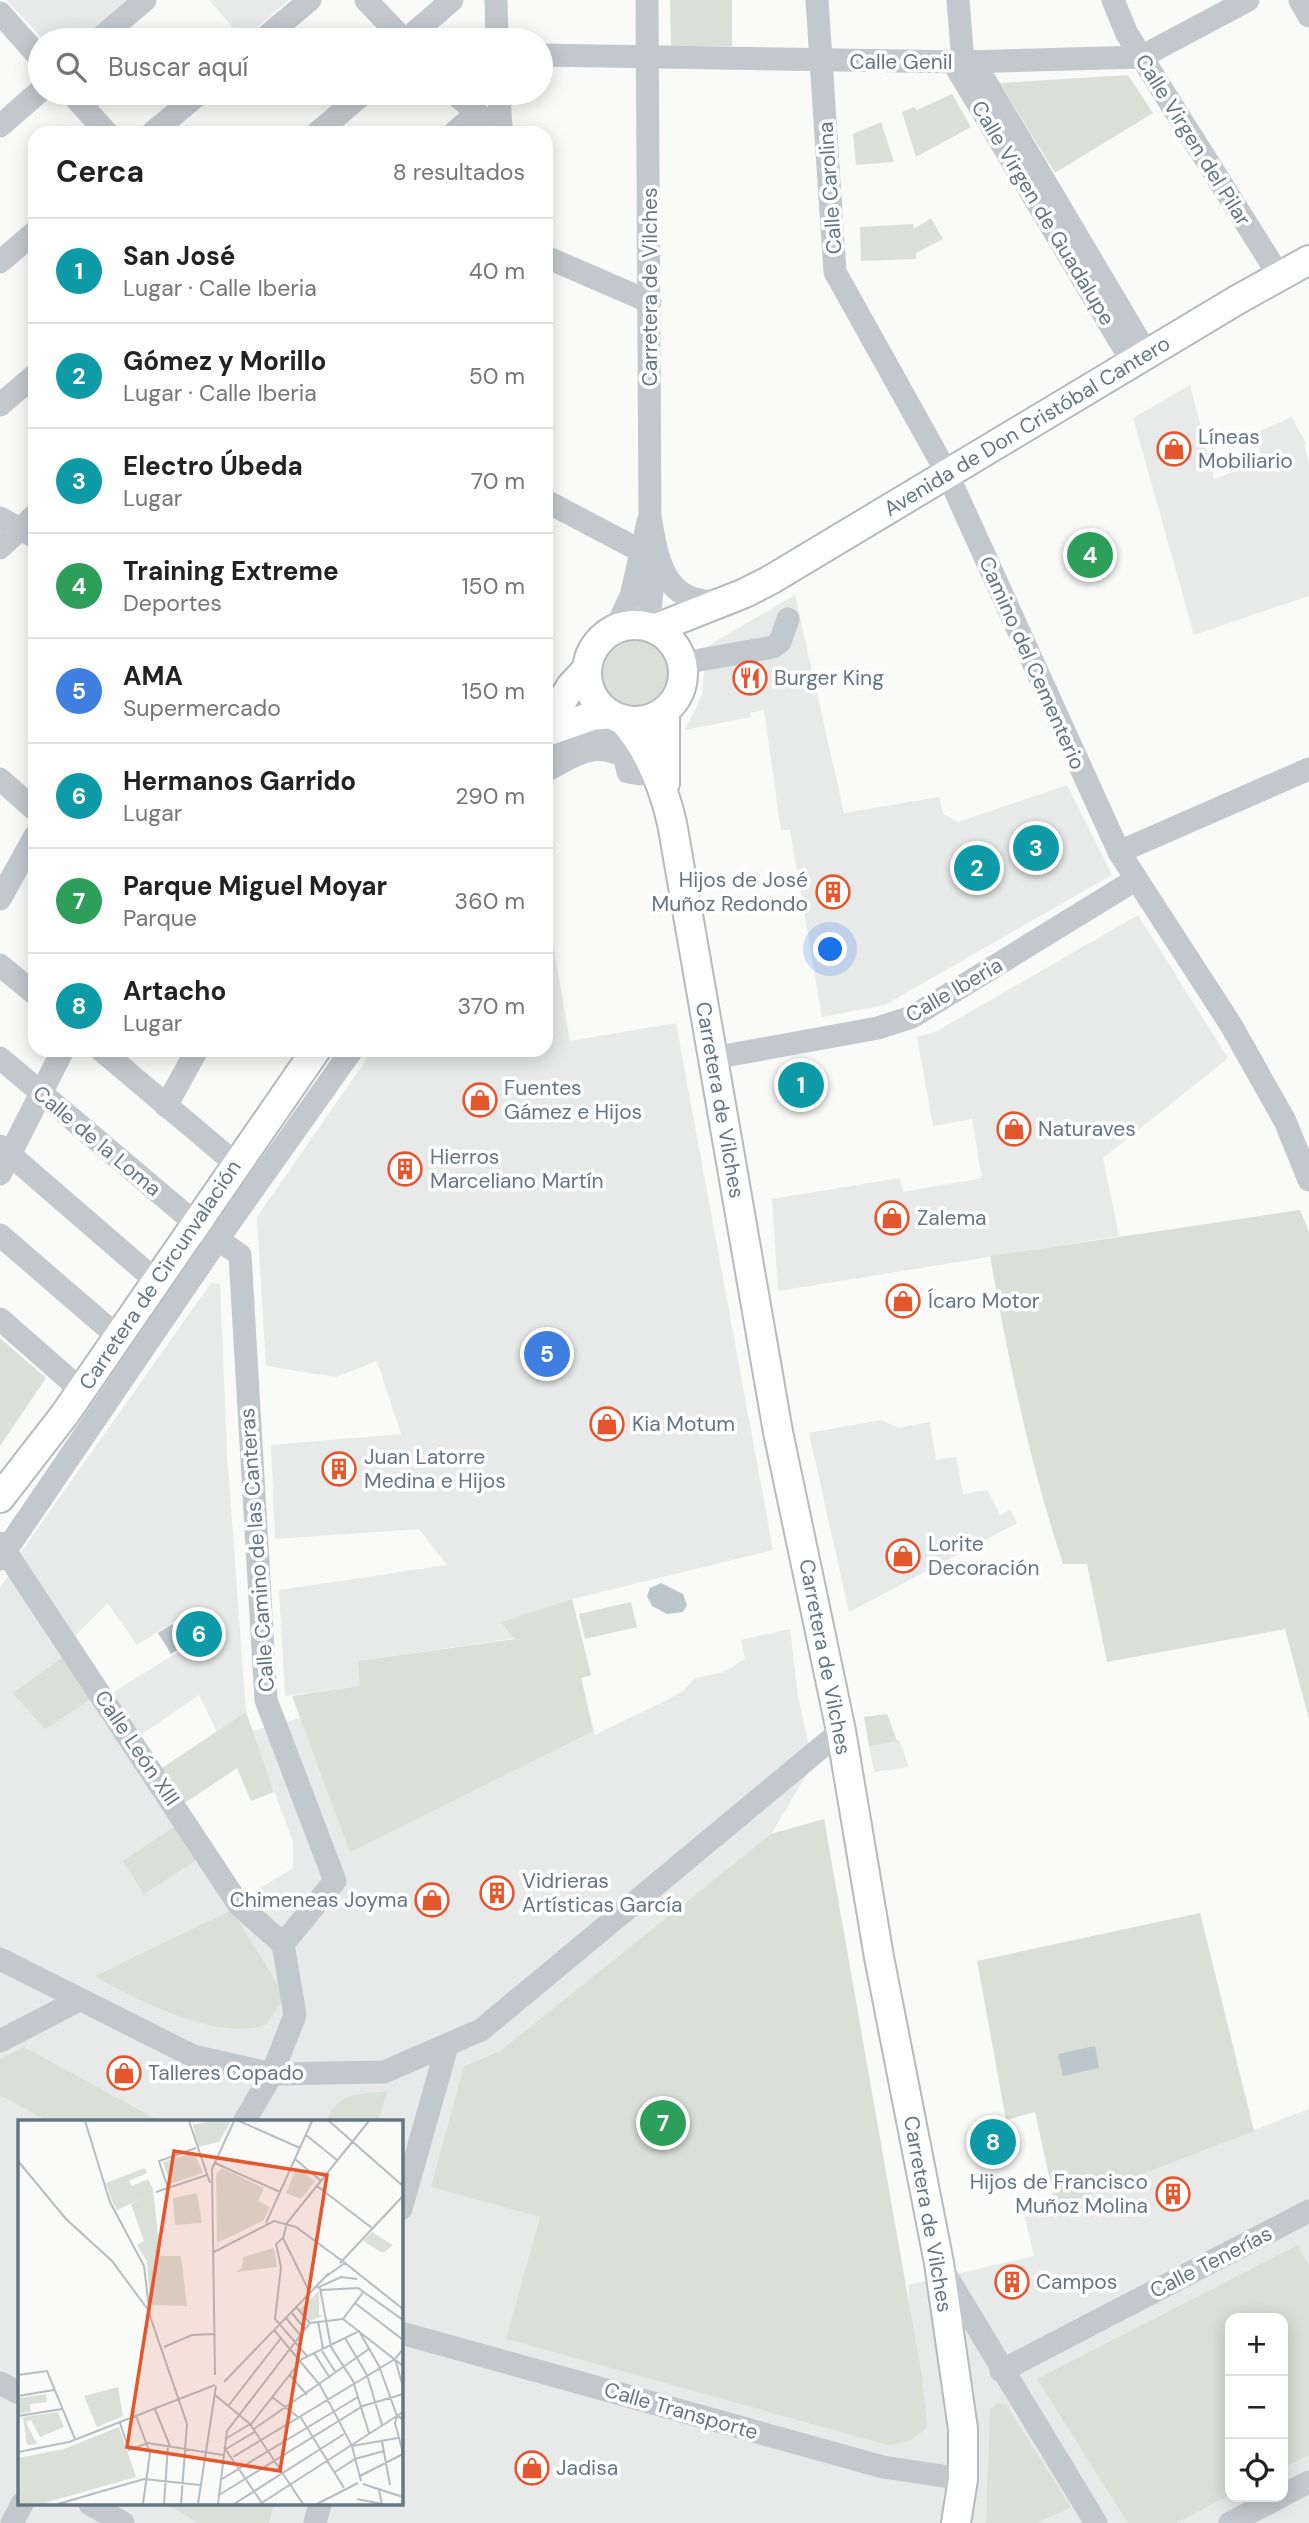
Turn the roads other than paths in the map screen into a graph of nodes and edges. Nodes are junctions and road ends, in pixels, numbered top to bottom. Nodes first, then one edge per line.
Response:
1 (145, 0) edge
2 (310, 0) edge
3 (366, 0) edge
4 (452, 0) edge
5 (468, 0) edge
6 (489, 0) edge
7 (496, 0) edge
8 (647, 0) edge
9 (817, 0) edge
10 (958, 0) edge
11 (1113, 0) edge
12 (1248, 0) edge
13 (1300, 0) edge
14 (0, 13) edge
15 (1309, 16) edge
16 (113, 28) edge
17 (276, 28) edge
18 (404, 28) edge
19 (420, 28) edge
20 (435, 28) edge
21 (490, 28) edge
22 (497, 28) edge
23 (28, 44) edge
24 (553, 55) edge
25 (1141, 57) junction
26 (648, 59) junction
27 (821, 61) junction
28 (963, 62) junction
29 (28, 101) edge
30 (82, 105) edge
31 (186, 105) edge
32 (350, 105) edge
33 (468, 105) edge
34 (500, 105) edge
35 (477, 113) junction
36 (0, 125) edge
37 (101, 126) edge
38 (160, 126) edge
39 (325, 126) edge
40 (462, 126) edge
41 (496, 126) edge
42 (501, 126) edge
43 (28, 238) edge
44 (553, 260) edge
45 (1309, 260) edge
46 (0, 262) edge
47 (1280, 277) junction
48 (650, 302) junction
49 (1140, 359) junction
50 (28, 381) edge
51 (0, 405) edge
52 (947, 473) junction
53 (553, 505) edge
54 (22, 525) edge
55 (0, 548) edge
56 (648, 553) junction
57 (732, 597) junction
58 (788, 619) dead end
59 (651, 628) junction
60 (615, 630) junction
61 (681, 659) junction
62 (587, 669) junction
63 (665, 711) junction
64 (616, 717) junction
65 (553, 718) edge
66 (553, 728) edge
67 (553, 751) edge
68 (553, 767) edge
69 (1309, 769) edge
70 (0, 779) edge
71 (665, 793) junction
72 (28, 804) edge
73 (28, 849) edge
74 (1119, 852) junction
75 (1135, 880) junction
76 (0, 899) edge
77 (0, 965) edge
78 (28, 988) edge
79 (59, 1057) edge
80 (109, 1057) edge
81 (193, 1057) edge
82 (311, 1057) edge
83 (346, 1057) edge
84 (0, 1058) edge
85 (712, 1058) junction
86 (40, 1093) junction
87 (166, 1106) junction
88 (3, 1158) edge
89 (236, 1164) junction
90 (1306, 1166) edge
91 (206, 1231) junction
92 (0, 1235) edge
93 (155, 1280) junction
94 (0, 1319) edge
95 (117, 1336) junction
96 (81, 1390) junction
97 (0, 1498) edge
98 (2, 1551) edge
99 (841, 1731) junction
100 (283, 1944) junction
101 (0, 1959) edge
102 (79, 2000) junction
103 (0, 2041) edge
104 (447, 2046) junction
105 (272, 2074) junction
106 (245, 2120) edge
107 (402, 2205) edge
108 (1308, 2214) edge
109 (939, 2263) junction
110 (402, 2333) edge
111 (1001, 2371) junction
112 (0, 2383) edge
113 (18, 2392) edge
114 (963, 2479) junction
115 (1309, 2482) edge
116 (1288, 2492) edge
117 (1270, 2502) edge
118 (21, 2506) edge
119 (93, 2506) edge
120 (319, 2506) edge
121 (12, 2523) edge
122 (123, 2523) edge
123 (315, 2523) edge
124 (957, 2523) edge
125 (1096, 2523) edge
126 (1230, 2523) edge

1 - 16 street
2 - 17 street
3 - 18 street
4 - 19 street
5 - 20 street
6 - 21 street
7 - 22 street
8 - 26 street, Carretera de Vilches
9 - 27 street, Calle Carolina
10 - 28 street, Calle Virgen de Guadalupe
11 - 25 street, Calle Virgen del Pilar
12 - 25 street, Calle Genil
13 - 15 street
14 - 23 street
24 - 26 street, Calle Genil
25 - 28 street, Calle Genil
25 - 47 street, Calle Virgen del Pilar
26 - 27 street, Calle Genil
26 - 48 street, Carretera de Vilches
27 - 28 street, Calle Genil
27 - 52 street, Calle Carolina
28 - 49 street, Calle Virgen de Guadalupe
29 - 36 street
30 - 37 street
31 - 38 street
32 - 39 street
33 - 35 street
34 - 42 street
35 - 40 street
35 - 41 street
43 - 46 street
44 - 48 street
45 - 47 main road, Avenida de Don Cristóbal Cantero
47 - 49 main road, Avenida de Don Cristóbal Cantero
48 - 56 street, Carretera de Vilches
49 - 52 main road, Avenida de Don Cristóbal Cantero
50 - 51 street
52 - 57 main road, Avenida de Don Cristóbal Cantero
52 - 74 street, Camino del Cementerio
53 - 56 street
54 - 55 street
56 - 57 street
56 - 59 street, Carretera de Vilches
56 - 60 street, Carretera de Vilches
57 - 59 main road, Avenida de Don Cristóbal Cantero
57 - 61 main road, Avenida de Don Cristóbal Cantero
58 - 61 street
59 - 60 main road
59 - 61 main road
60 - 62 main road
61 - 63 main road
62 - 64 main road
62 - 65 main road
63 - 64 main road
63 - 71 main road, Carretera de Vilches
64 - 66 main road
64 - 71 main road, Carretera de Vilches
67 - 68 street
69 - 74 street
70 - 72 street
71 - 85 main road, Carretera de Vilches
73 - 76 street
74 - 75 street, Camino del Cementerio
75 - 85 street, Calle Iberia
75 - 90 street, Camino del Cementerio
77 - 78 street
79 - 86 street
80 - 87 street
81 - 87 street
82 - 89 main road, Carretera de Circunvalación
83 - 91 street
84 - 86 street, Calle de la Loma
85 - 99 main road, Carretera de Vilches
86 - 88 street
86 - 91 street, Calle de la Loma
87 - 89 street
88 - 93 street
89 - 91 main road, Carretera de Circunvalación
91 - 93 main road, Carretera de Circunvalación
91 - 98 street
91 - 100 street, Calle Camino de las Canteras
92 - 95 street
93 - 95 main road, Carretera de Circunvalación
94 - 96 street
95 - 96 main road, Carretera de Circunvalación
96 - 97 main road, Carretera de Circunvalación
98 - 100 street, Calle León XIII
99 - 104 street
99 - 109 main road, Carretera de Vilches
100 - 105 street
101 - 102 street
102 - 103 street
102 - 105 street
104 - 105 street
104 - 107 street
105 - 106 street
108 - 111 street, Calle Tenerías
109 - 111 street
109 - 114 main road, Carretera de Vilches
110 - 114 street, Calle Transporte
111 - 125 street
112 - 113 street
114 - 124 main road, Carretera de Vilches
115 - 116 street
117 - 126 street
118 - 121 street
119 - 122 street
120 - 123 street

